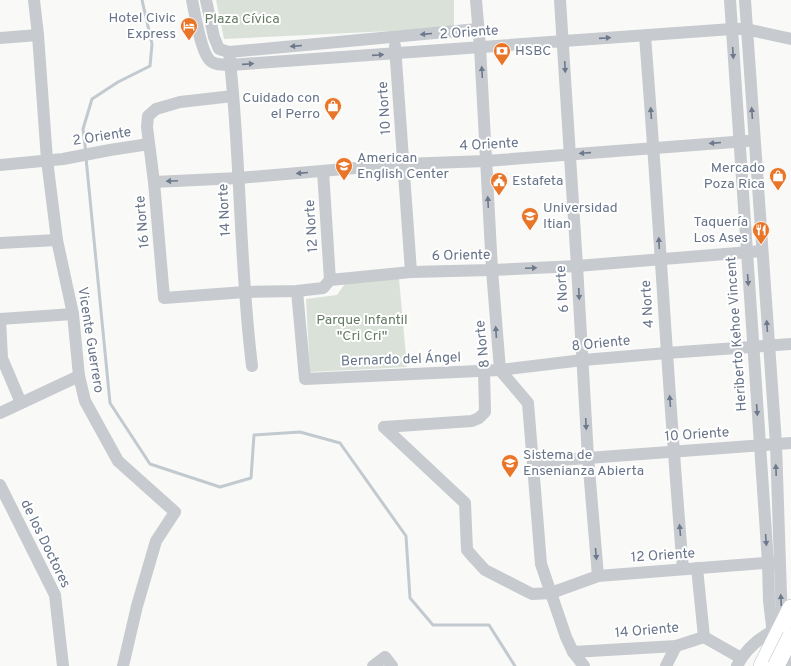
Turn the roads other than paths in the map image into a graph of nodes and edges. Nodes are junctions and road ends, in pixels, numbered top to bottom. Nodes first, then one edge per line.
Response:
1 (34, 0) edge
2 (192, 0) edge
3 (206, 0) edge
4 (476, 0) edge
5 (560, 0) edge
6 (730, 0) edge
7 (744, 0) edge
8 (478, 29) junction
9 (732, 29) junction
10 (746, 29) junction
11 (38, 35) junction
12 (645, 36) junction
13 (395, 37) junction
14 (0, 38) edge
15 (791, 39) edge
16 (563, 41) junction
17 (480, 46) junction
18 (224, 51) junction
19 (396, 54) junction
20 (230, 65) junction
21 (232, 96) junction
22 (754, 140) junction
23 (739, 141) junction
24 (149, 144) junction
25 (654, 148) junction
26 (569, 155) junction
27 (47, 160) junction
28 (486, 161) junction
29 (0, 164) edge
30 (403, 164) junction
31 (323, 171) junction
32 (239, 178) junction
33 (154, 182) junction
34 (57, 240) junction
35 (0, 243) edge
36 (762, 250) junction
37 (746, 252) junction
38 (660, 259) junction
39 (577, 266) junction
40 (492, 270) junction
41 (411, 272) junction
42 (330, 280) junction
43 (298, 291) junction
44 (245, 292) junction
45 (164, 298) joint
46 (73, 314) junction
47 (0, 319) edge
48 (791, 344) edge
49 (768, 346) junction
50 (753, 347) junction
51 (667, 353) junction
52 (583, 360) junction
53 (252, 366) dead end
54 (500, 370) junction
55 (484, 371) junction
56 (79, 376) junction
57 (21, 403) junction
58 (0, 413) edge
59 (791, 443) edge
60 (776, 444) junction
61 (760, 445) junction
62 (673, 451) junction
63 (588, 457) junction
64 (533, 462) junction
65 (0, 485) edge
66 (774, 562) junction
67 (697, 568) junction
68 (683, 569) junction
69 (598, 576) junction
70 (551, 592) junction
71 (791, 608) edge
72 (780, 634) edge
73 (704, 637) junction
74 (676, 646) junction
75 (574, 652) junction
76 (739, 662) edge
77 (63, 666) edge
78 (123, 666) edge
79 (374, 666) edge
80 (392, 666) edge
81 (584, 666) edge
82 (666, 666) edge
83 (762, 666) edge
84 (778, 666) edge
85 (788, 666) edge

1 - 11 street, Vicente Guerrero
2 - 20 street, 2 Oriente
3 - 18 street
4 - 8 street, 8 Norte
5 - 16 street, 6 Norte
6 - 9 street, Heriberto Kehoe Vincent
7 - 10 street, Heriberto Kehoe Vincent
8 -> 13 street, 2 Oriente
8 - 17 street, 8 Norte
9 - 10 street, 2 Oriente
9 - 12 street, 2 Oriente
9 -> 23 street, Heriberto Kehoe Vincent
10 - 15 street, 2 Oriente
22 -> 10 street, Heriberto Kehoe Vincent
11 - 14 street
11 - 27 street, Vicente Guerrero
16 -> 12 street, 2 Oriente
25 -> 12 street, 4 Norte
13 -> 18 street, 2 Oriente
13 - 19 street, 10 Norte
16 - 17 street, 2 Oriente
16 -> 26 street, 6 Norte
17 - 19 street, 2 Oriente
28 -> 17 street, 8 Norte
18 - 20 street, 14 Norte
20 -> 19 street, 2 Oriente
19 - 30 street, 10 Norte
20 - 21 street, 14 Norte
21 - 24 street, 2 Oriente
21 - 32 street, 14 Norte
22 - 23 street, 4 Oriente
22 - 36 street, Heriberto Kehoe Vincent
23 -> 25 street, 4 Oriente
23 - 37 street, Heriberto Kehoe Vincent
24 - 27 street, 2 Oriente
24 - 33 street, 16 Norte
25 -> 26 street, 4 Oriente
38 -> 25 street, 4 Norte
26 - 28 street, 4 Oriente
26 - 39 street, 6 Norte
27 - 29 street, 2 Oriente
27 - 34 street, Vicente Guerrero
28 - 30 street, 4 Oriente
40 -> 28 street, 8 Norte
30 - 31 street, 4 Oriente
30 - 41 street, 10 Norte
31 -> 32 street, 4 Oriente
31 - 42 street, 12 Norte
32 -> 33 street, 4 Oriente
32 - 44 street, 14 Norte
33 - 45 street, 16 Norte
34 - 35 street
34 - 46 street, Vicente Guerrero
36 - 37 street, 6 Oriente
49 -> 36 street, Heriberto Kehoe Vincent
37 - 38 street, 6 Oriente
37 -> 50 street, Heriberto Kehoe Vincent
38 - 39 street, 6 Oriente
38 - 51 street, 4 Norte
40 -> 39 street, 6 Oriente
39 -> 52 street, 6 Norte
40 - 41 street, 6 Oriente
54 -> 40 street, 8 Norte
41 - 42 street, 6 Oriente
42 - 43 street, 6 Oriente
43 - 44 street, 6 Oriente
43 - 55 street, Bernardo del Ángel
44 - 45 street, 6 Oriente
44 - 53 street, 14 Norte
46 - 47 street
46 - 56 street, Vicente Guerrero
47 - 57 street
48 - 49 street, 8 Oriente
49 - 50 street, 8 Oriente
49 - 60 street, Heriberto Kehoe Vincent
50 - 51 street, 8 Oriente
50 -> 61 street, Heriberto Kehoe Vincent
51 - 52 street, 8 Oriente
62 -> 51 street, 4 Norte
52 - 54 street, 8 Oriente
52 -> 63 street, 6 Norte
54 - 55 street, Bernardo del Ángel
54 - 64 street, 8 Norte
55 - 70 street, 12 Oriente
56 - 57 street
56 - 78 street, Vicente Guerrero
57 - 58 street
59 - 60 street, 10 Oriente
60 - 61 street, 10 Oriente
66 -> 60 street, Heriberto Kehoe Vincent
61 - 62 street, 10 Oriente
61 -> 66 street, Heriberto Kehoe Vincent
62 - 63 street, 10 Oriente
68 -> 62 street, 4 Norte
63 - 64 street, 10 Oriente
63 -> 69 street, 6 Norte
64 - 70 street, 8 Norte
65 - 77 street, de los Doctores
66 - 67 street, 12 Oriente
66 - 72 street, Heriberto Kehoe Vincent
67 - 68 street, 12 Oriente
67 - 73 street
68 - 69 street, 12 Oriente
69 - 70 street, 12 Oriente
70 - 75 street, 8 Norte
71 - 72 main road
72 - 76 street
72 - 83 main road
72 - 84 main road, bridge
72 - 85 street, Heriberto Kehoe Vincent
73 - 74 street, 14 Oriente
73 - 76 street
74 - 75 street, 14 Oriente
74 - 82 street
75 - 81 street, 8 Norte
79 - 80 street

